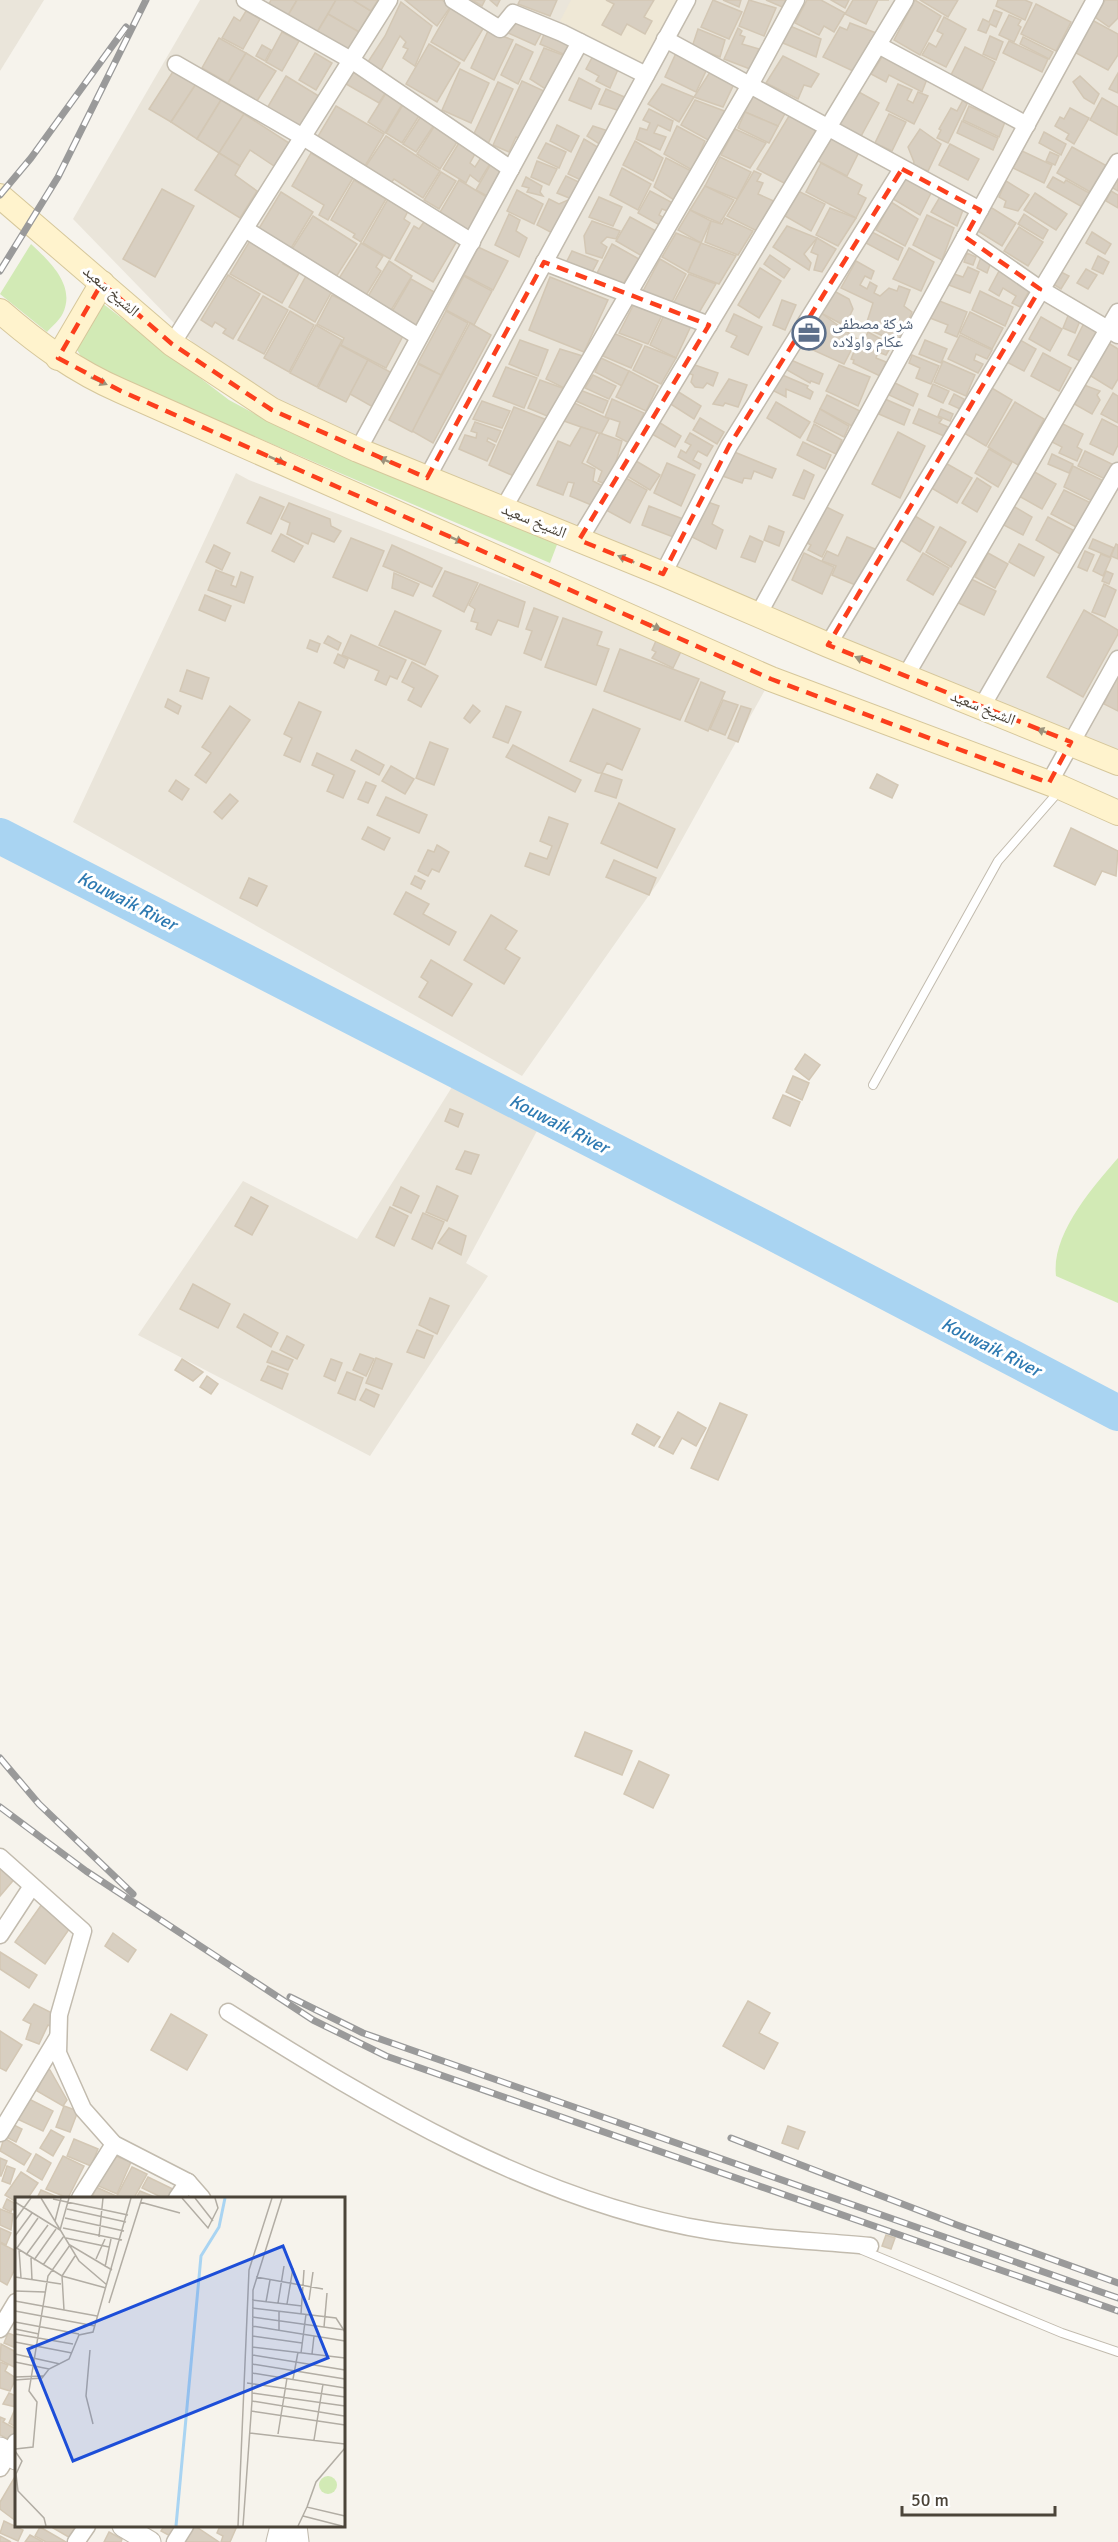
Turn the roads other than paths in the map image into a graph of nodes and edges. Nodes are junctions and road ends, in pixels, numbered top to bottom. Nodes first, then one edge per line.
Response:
1 (245, 0) edge
2 (389, 0) edge
3 (453, 0) edge
4 (687, 0) edge
5 (796, 0) edge
6 (905, 0) edge
7 (1095, 0) edge
8 (665, 39) junction
9 (580, 42) junction
10 (878, 45) junction
11 (351, 60) junction
12 (176, 64) dead end
13 (646, 75) junction
14 (750, 85) junction
15 (1027, 124) junction
16 (827, 128) junction
17 (303, 137) junction
18 (1118, 162) edge
19 (512, 169) junction
20 (902, 169) junction
21 (0, 196) edge
22 (980, 210) junction
23 (245, 229) junction
24 (965, 237) junction
25 (472, 242) junction
26 (544, 262) junction
27 (102, 284) junction
28 (1040, 290) junction
29 (629, 292) junction
30 (0, 311) edge
31 (1118, 312) edge
32 (709, 325) junction
33 (1113, 331) edge
34 (419, 337) junction
35 (172, 344) junction
36 (58, 358) junction
37 (357, 450) junction
38 (1118, 471) edge
39 (427, 478) junction
40 (503, 508) junction
41 (579, 540) junction
42 (663, 574) junction
43 (758, 615) junction
44 (828, 645) junction
45 (1118, 659) edge
46 (906, 677) junction
47 (981, 708) junction
48 (1071, 742) junction
49 (1118, 763) edge
50 (1056, 785) junction
51 (1118, 813) edge
52 (873, 1084) dead end
53 (0, 1857) edge
54 (32, 1886) junction
55 (0, 1935) edge
56 (228, 2012) dead end
57 (59, 2036) junction
58 (0, 2133) edge
59 (114, 2144) junction
60 (188, 2182) junction
61 (81, 2197) edge
62 (178, 2197) edge
63 (200, 2197) edge
64 (848, 2244) junction
65 (870, 2246) dead end
66 (15, 2304) edge
67 (0, 2329) edge
68 (1118, 2352) edge
69 (86, 2527) edge
70 (125, 2527) edge
71 (184, 2527) edge
72 (280, 2527) edge
73 (296, 2527) edge
74 (76, 2542) edge
75 (150, 2542) edge
76 (175, 2542) edge
77 (277, 2542) edge
78 (298, 2542) edge

1 - 11 street
2 - 11 street
3 - 9 street
4 - 8 street
5 - 14 street
6 - 10 street
7 - 15 street
8 - 13 street
8 - 14 street
9 - 13 street
9 - 19 street
10 - 15 street
10 - 16 street
11 - 17 street
11 - 19 street
12 - 17 street
13 - 26 street
14 - 16 street
14 - 29 street
15 - 22 street
16 - 20 street
16 - 32 street
17 - 23 street
17 - 25 street
18 - 28 street
19 - 25 street
20 - 22 street
20 - 42 street
21 - 27 main road, الشيخ سعيد
22 - 24 street
23 - 34 street
23 - 35 street
24 - 28 street
24 - 43 street
25 - 34 street
26 - 29 street
26 - 39 street
27 - 35 main road, الشيخ سعيد
27 - 36 main road
28 - 33 street
28 - 44 street
29 - 32 street
29 - 40 street
30 - 36 main road
31 - 33 street
32 - 41 street
33 - 46 street
34 - 37 street
35 - 37 main road, الشيخ سعيد
36 -> 50 main road
39 -> 37 main road, الشيخ سعيد
38 - 47 street
39 - 40 main road, الشيخ سعيد
40 - 41 main road, الشيخ سعيد
42 -> 41 main road, الشيخ سعيد
42 - 43 main road, الشيخ سعيد
43 - 44 main road, الشيخ سعيد
46 -> 44 main road, الشيخ سعيد
45 - 48 street
46 - 47 main road, الشيخ سعيد
48 -> 47 main road, الشيخ سعيد
48 - 49 main road, الشيخ سعيد
48 - 50 street
50 - 51 main road
50 - 52 lane
53 - 54 street
54 - 55 street
54 - 57 street
56 - 64 street
57 - 58 street
57 - 59 street
59 - 60 street
59 - 61 street
60 - 62 street
60 - 63 street
64 - 65 street
64 - 68 lane
66 - 67 street
69 - 74 street
70 - 75 street
71 - 76 street
72 - 77 street
73 - 78 street

